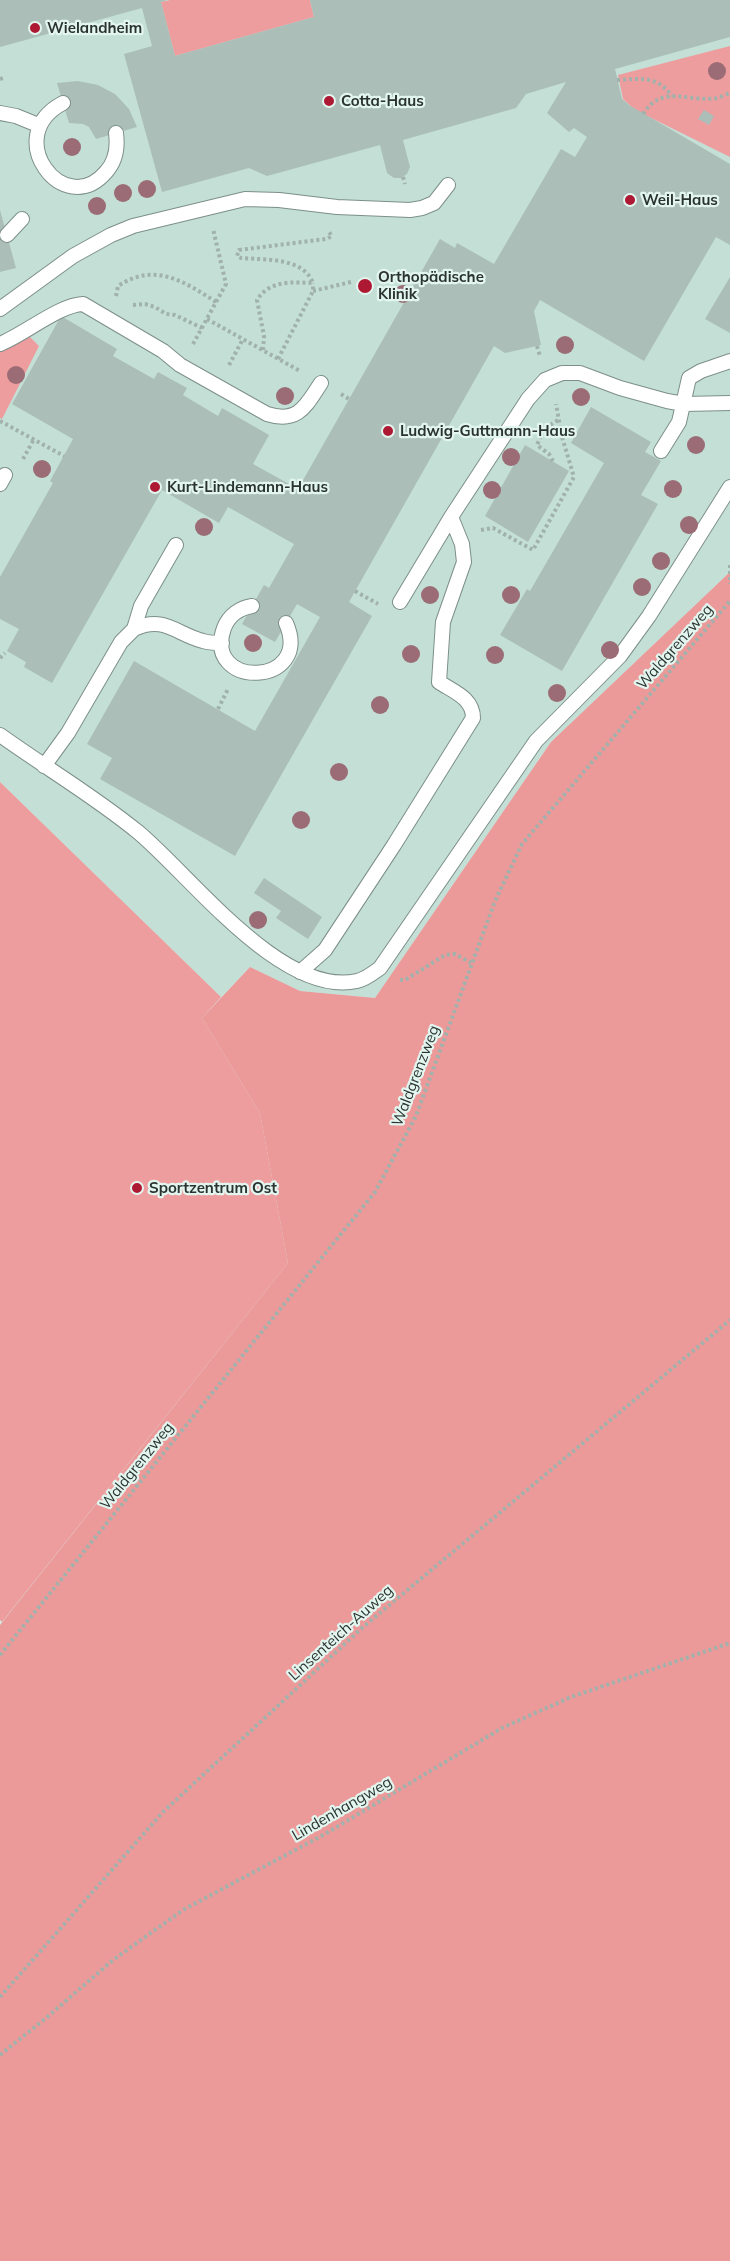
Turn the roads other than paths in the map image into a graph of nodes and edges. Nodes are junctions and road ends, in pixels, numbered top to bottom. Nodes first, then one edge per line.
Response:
1 (63, 104) dead end
2 (0, 113) edge
3 (38, 125) junction
4 (116, 133) dead end
5 (448, 185) dead end
6 (22, 219) dead end
7 (7, 235) dead end
8 (0, 309) edge
9 (0, 344) edge
10 (730, 361) edge
11 (321, 382) road end
12 (730, 403) edge
13 (684, 404) junction
14 (661, 452) dead end
15 (730, 487) edge
16 (451, 517) junction
17 (176, 545) dead end
18 (400, 602) dead end
19 (252, 606) dead end
20 (286, 623) dead end
21 (134, 629) junction
22 (222, 643) junction
23 (0, 735) edge
24 (44, 766) junction
25 (300, 972) junction

1 - 3 lane
2 - 3 lane
3 - 4 lane
5 - 8 lane
6 - 7 lane
9 - 11 lane
10 - 13 lane
12 - 13 lane
13 - 14 lane
13 - 16 lane
15 - 25 lane
16 - 18 lane
16 - 25 lane
17 - 21 lane
19 - 22 lane
20 - 22 lane
21 - 22 lane
21 - 24 lane
23 - 24 lane
24 - 25 lane

